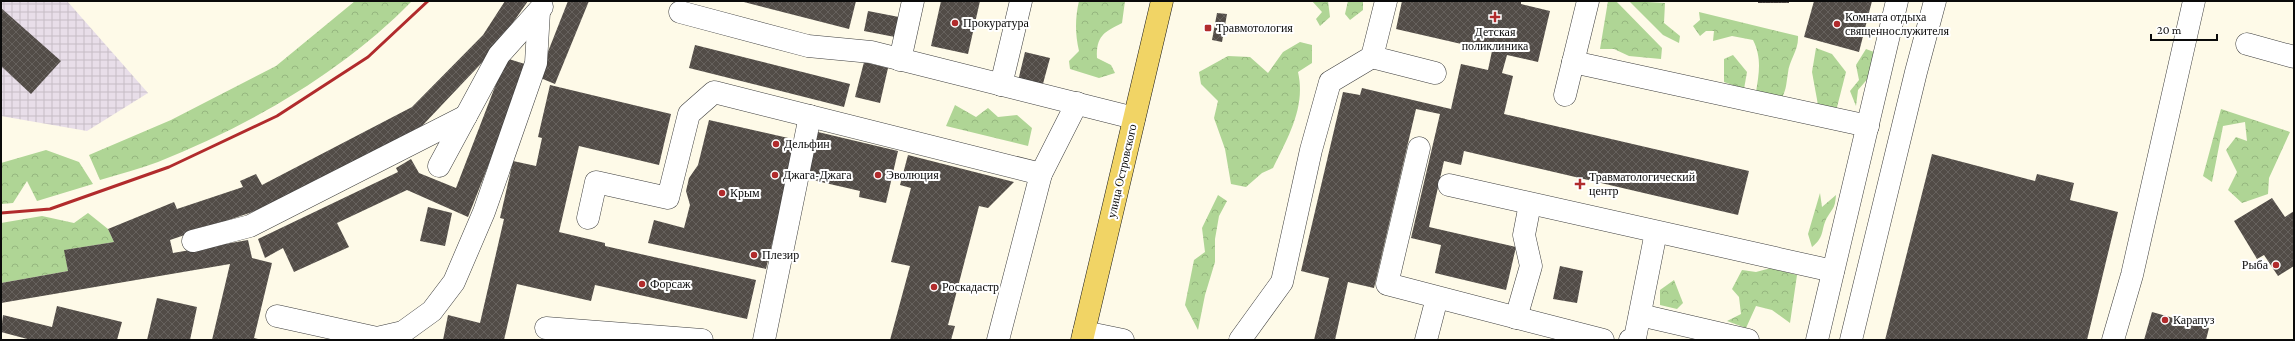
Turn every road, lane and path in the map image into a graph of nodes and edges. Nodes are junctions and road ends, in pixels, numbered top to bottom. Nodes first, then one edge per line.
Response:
1 (912, 1) edge
2 (1022, 1) edge
3 (1162, 1) edge
4 (1386, 1) edge
5 (1588, 1) edge
6 (1897, 1) edge
7 (1935, 1) edge
8 (2194, 1) edge
9 (543, 6) edge
10 (680, 12) dead end
11 (2247, 44) dead end
12 (1372, 57) junction
13 (2294, 57) edge
14 (900, 60) junction
15 (1573, 62) junction
16 (1435, 73) dead end
17 (1001, 85) junction
18 (1566, 95) dead end
19 (1077, 104) junction
20 (466, 116) junction
21 (810, 116) junction
22 (1134, 118) junction
23 (1868, 126) junction
24 (1419, 148) dead end
25 (439, 166) dead end
26 (1041, 174) junction
27 (1449, 185) dead end
28 (1530, 204) junction
29 (588, 218) dead end
30 (1656, 232) junction
31 (193, 241) dead end
32 (1833, 271) junction
33 (1437, 298) junction
34 (1640, 315) junction
35 (277, 316) dead end
36 (1516, 318) junction
37 (546, 328) dead end
38 (1083, 336) edge
39 (689, 339) edge
40 (764, 340) edge
41 (998, 340) edge
42 (1123, 340) edge
43 (1240, 340) edge
44 (1426, 340) edge
45 (1603, 340) edge
46 (1630, 340) edge
47 (1748, 340) edge
48 (1816, 340) edge
49 (1851, 340) edge
50 (2113, 340) edge

1 - 14 lane
2 - 17 lane
3 - 22 main road, улица Островского
4 - 12 lane
5 - 15 lane
6 - 23 lane
7 - 49 lane
8 - 50 lane
9 - 20 lane
9 - 35 lane
10 - 14 lane
11 - 13 lane
12 - 16 lane
12 - 43 lane
14 - 17 lane
15 - 18 lane
15 - 23 lane
17 - 19 lane
19 - 22 lane
19 - 26 lane
20 - 25 lane
20 - 31 lane
21 - 26 lane
21 - 29 lane
21 - 40 lane
22 - 38 main road, улица Островского
23 - 32 lane
24 - 33 lane
26 - 41 lane
27 - 28 lane
28 - 30 lane
28 - 36 lane
30 - 32 lane
30 - 34 lane
32 - 48 lane
33 - 36 lane
33 - 44 lane
34 - 46 lane
34 - 47 lane
36 - 45 lane
37 - 39 lane
38 - 42 lane

